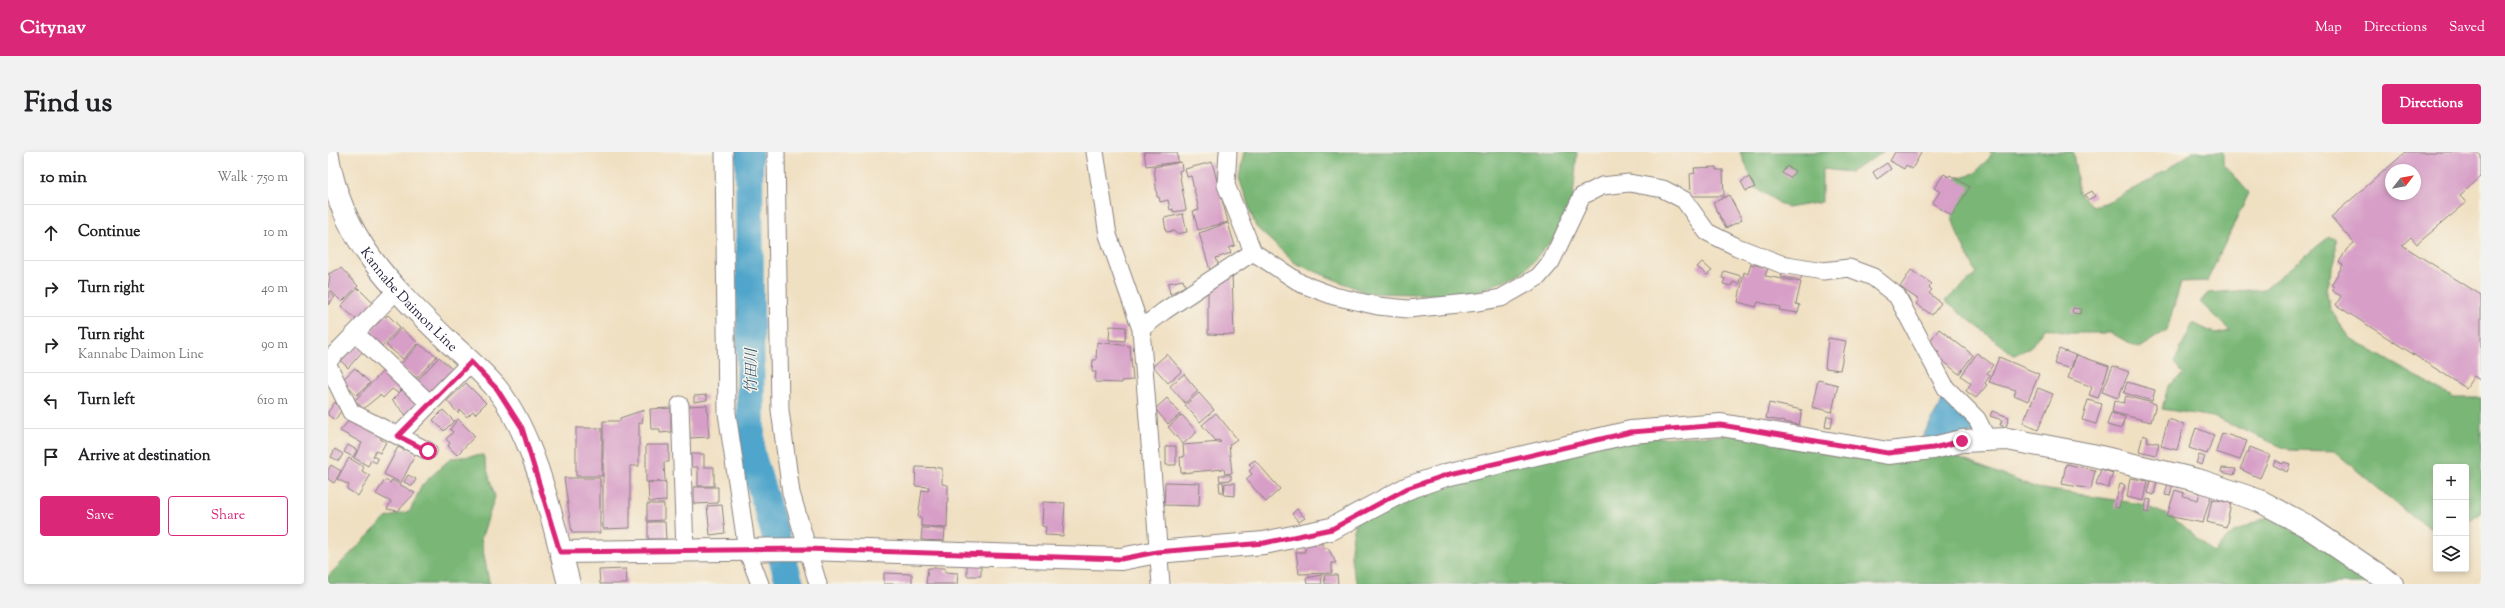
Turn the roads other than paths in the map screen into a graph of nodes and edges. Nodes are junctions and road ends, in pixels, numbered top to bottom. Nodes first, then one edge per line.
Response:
1 (724, 152) edge
2 (776, 152) edge
3 (1095, 152) edge
4 (1228, 152) edge
5 (328, 157) edge
6 (1253, 252) junction
7 (396, 291) junction
8 (1141, 329) junction
9 (355, 333) junction
10 (328, 361) edge
11 (471, 362) junction
12 (328, 365) edge
13 (430, 404) junction
14 (680, 405) dead end
15 (398, 436) junction
16 (1987, 439) junction
17 (428, 451) dead end
18 (804, 549) junction
19 (749, 550) junction
20 (560, 552) junction
21 (685, 552) junction
22 (1157, 552) junction
23 (569, 584) edge
24 (760, 584) edge
25 (818, 584) edge
26 (1161, 584) edge
27 (2392, 584) edge

1 - 19 street
2 - 18 street
3 - 8 street
4 - 6 street
5 - 7 street, Kannabe Daimon Line
6 - 8 street
6 - 16 street
7 - 9 street
7 - 11 street, Kannabe Daimon Line
8 - 22 street
9 - 10 street
9 - 13 street
11 - 13 street
11 - 20 street, Kannabe Daimon Line
12 - 15 street
13 - 15 street
14 - 21 street
15 - 17 street
16 - 22 street
16 - 27 street
18 - 19 street
18 - 22 street
18 - 25 street
19 - 21 street
19 - 24 street
20 - 21 street
20 - 23 street, Kannabe Daimon Line
22 - 26 street

